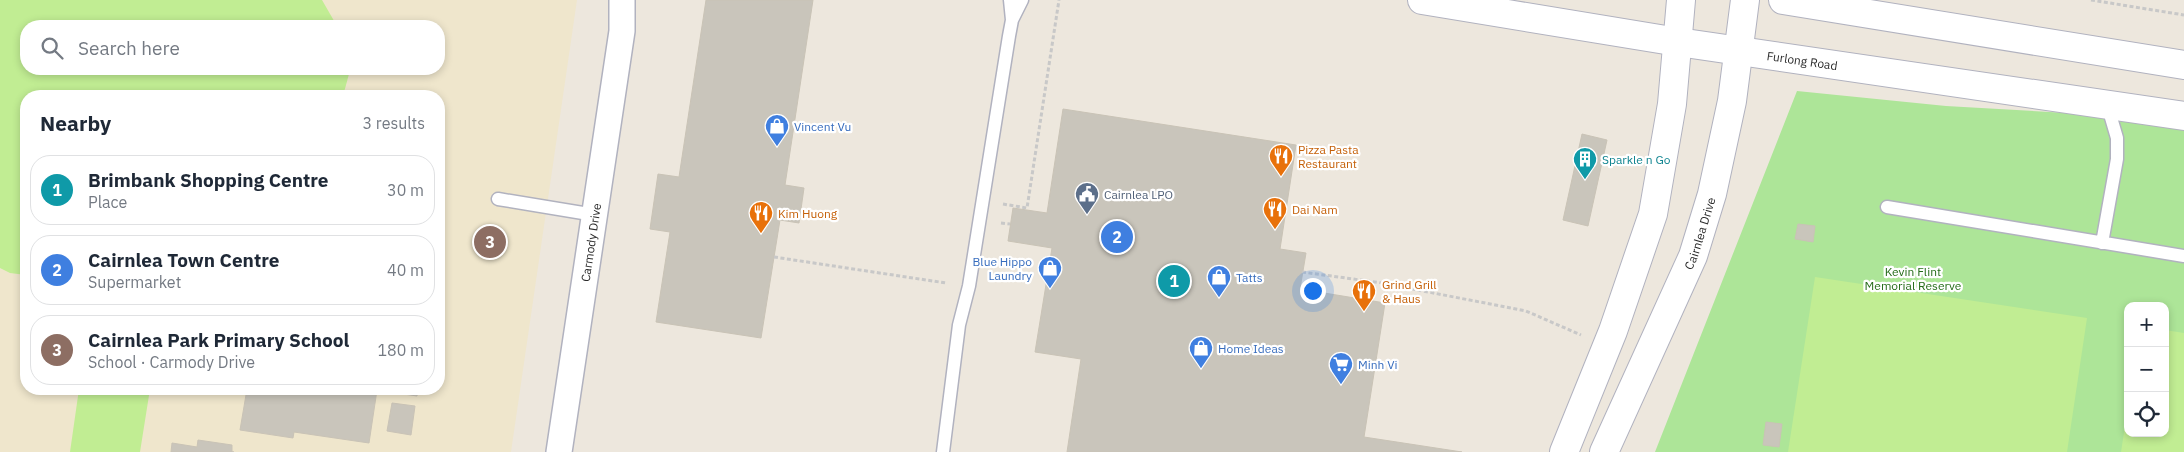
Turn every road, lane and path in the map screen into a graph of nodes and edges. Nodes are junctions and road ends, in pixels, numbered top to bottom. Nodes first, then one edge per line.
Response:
1 (622, 0) edge
2 (632, 0) edge
3 (1010, 0) edge
4 (1022, 0) edge
5 (1059, 0) edge
6 (1422, 0) edge
7 (1681, 0) edge
8 (1745, 0) edge
9 (1782, 0) edge
10 (2091, 0) edge
11 (2184, 15) edge
12 (1012, 20) junction
13 (622, 31) junction
14 (1678, 42) junction
15 (1739, 50) junction
16 (2184, 65) edge
17 (2107, 104) junction
18 (2184, 116) edge
19 (498, 200) dead end
20 (996, 204) dead end
21 (1887, 207) dead end
22 (595, 215) junction
23 (994, 222) dead end
24 (1010, 224) dead end
25 (2102, 244) junction
26 (2184, 256) edge
27 (774, 257) dead end
28 (1302, 272) dead end
29 (969, 286) junction
30 (1606, 346) junction
31 (559, 452) edge
32 (942, 452) edge
33 (1564, 452) edge
34 (1604, 452) edge

1 - 13 street, Carmody Drive
2 - 13 street, Carmody Drive
3 - 12 lane
4 - 12 lane
5 - 20 path
6 - 14 main road, Furlong Road
7 - 14 main road
8 - 15 main road, Cairnlea Drive
9 - 16 main road
10 - 11 path
12 - 29 lane
13 - 22 street, Carmody Drive
14 - 15 main road, Furlong Road
14 - 30 main road
15 - 17 main road, Furlong Road
15 - 34 main road, Cairnlea Drive
17 - 18 main road, Furlong Road
17 - 25 lane
19 - 22 lane
21 - 25 lane
22 - 31 street, Carmody Drive
23 - 24 path
25 - 26 lane
27 - 29 path
28 - 30 path
29 - 32 lane
30 - 33 main road

